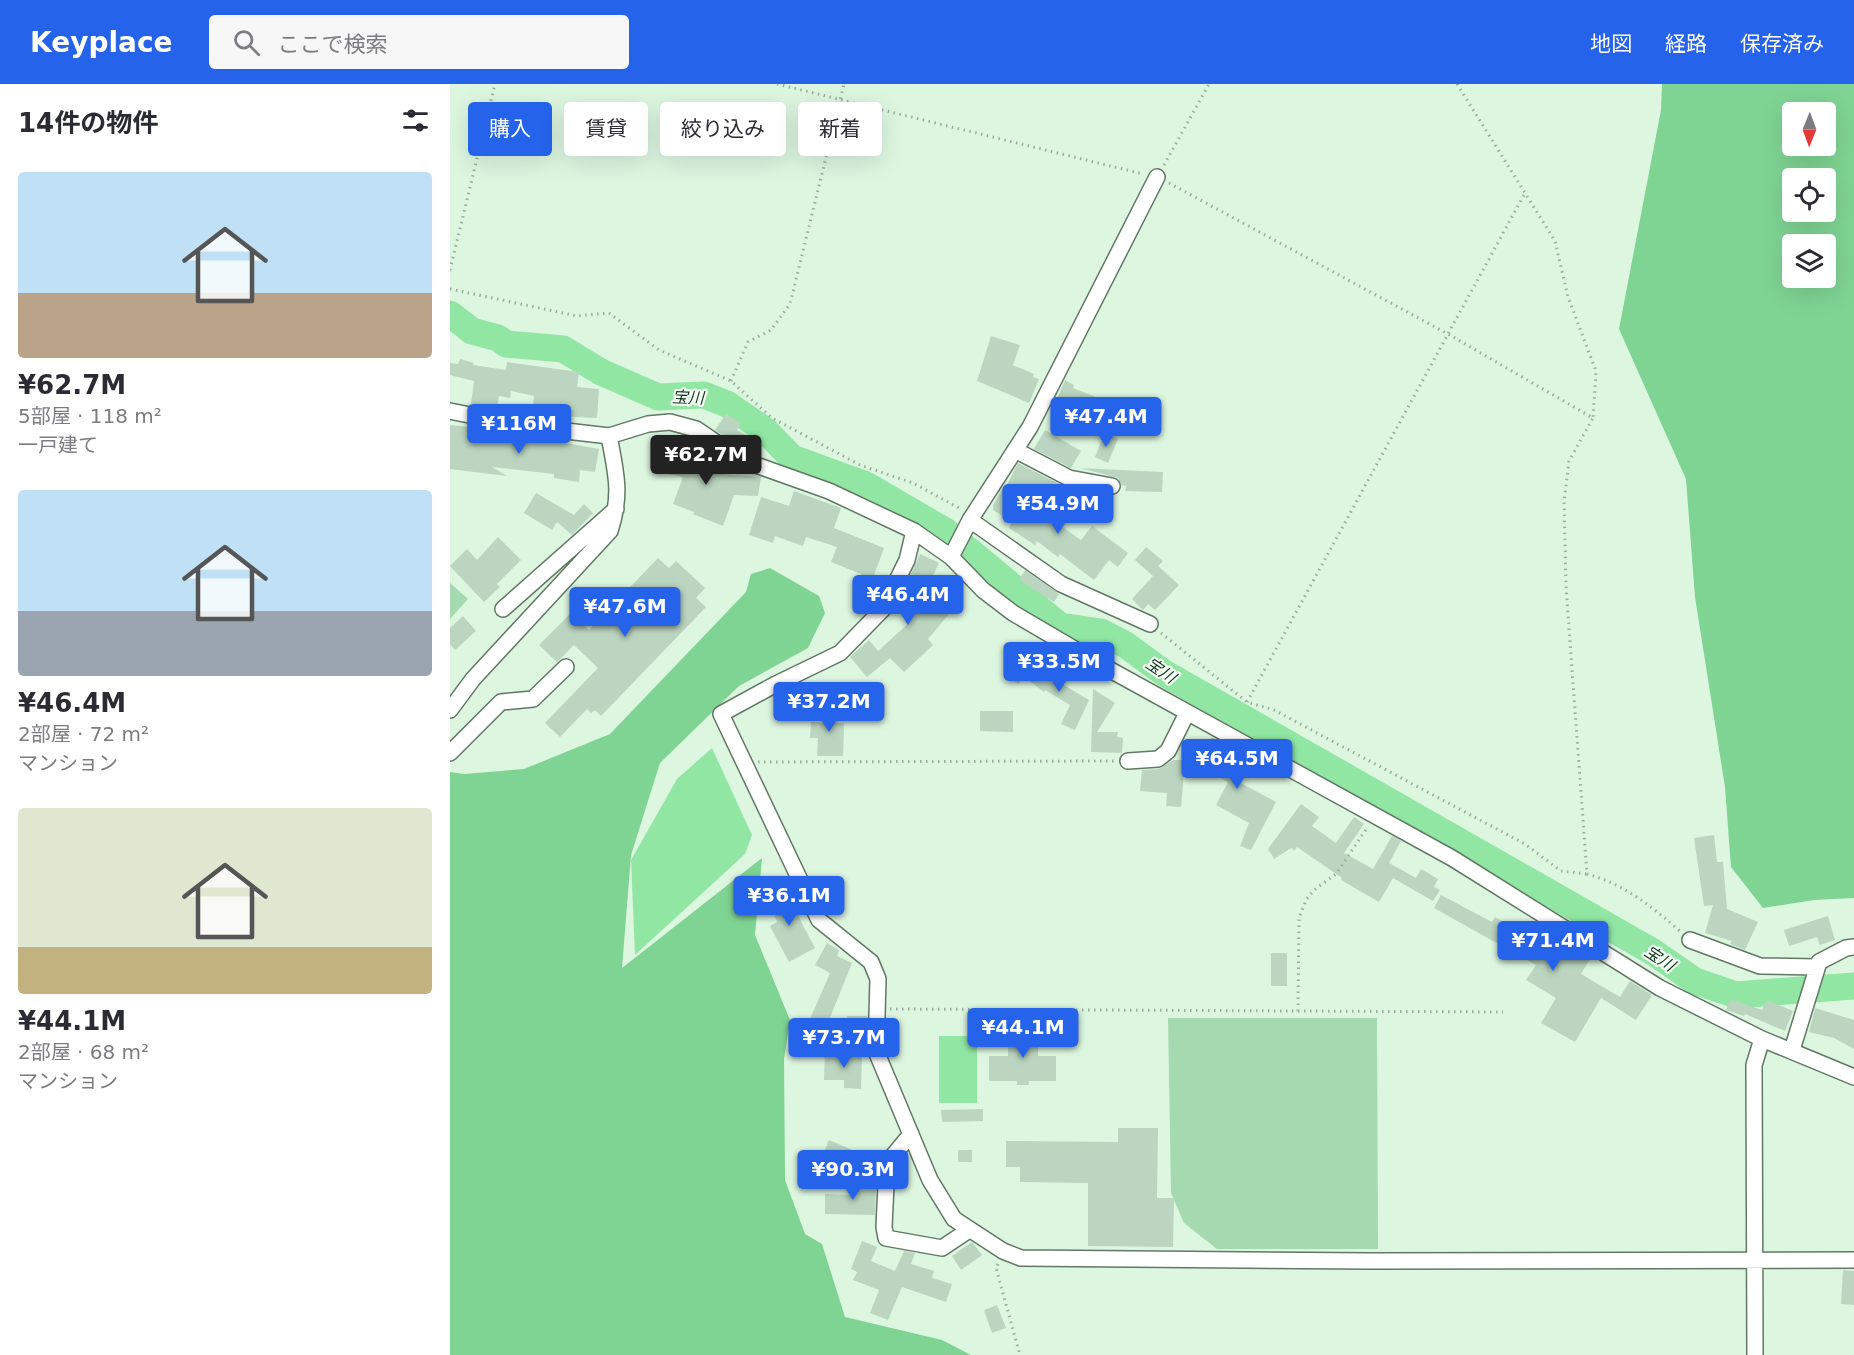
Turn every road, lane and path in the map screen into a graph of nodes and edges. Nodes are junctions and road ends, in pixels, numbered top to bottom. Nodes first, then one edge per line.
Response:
1 (495, 84) edge
2 (777, 84) edge
3 (844, 84) edge
4 (1209, 84) edge
5 (1457, 84) edge
6 (841, 98) junction
7 (1157, 177) junction
8 (1525, 193) junction
9 (450, 270) edge
10 (450, 289) edge
11 (1448, 334) junction
12 (731, 381) junction
13 (450, 411) edge
14 (1593, 418) junction
15 (609, 436) junction
16 (1015, 450) junction
17 (1112, 486) dead end
18 (618, 507) junction
19 (969, 521) junction
20 (914, 531) junction
21 (953, 553) junction
22 (503, 609) dead end
23 (1150, 624) joint
24 (566, 667) dead end
25 (1247, 702) junction
26 (450, 710) edge
27 (1187, 713) junction
28 (450, 753) edge
29 (1128, 761) joint
30 (744, 763) junction
31 (1375, 817) junction
32 (1587, 874) junction
33 (1690, 940) joint
34 (1854, 948) edge
35 (1815, 972) junction
36 (876, 1009) junction
37 (1298, 1011) junction
38 (1503, 1012) dead end
39 (1762, 1039) junction
40 (1792, 1050) junction
41 (1854, 1077) edge
42 (910, 1134) junction
43 (969, 1230) junction
44 (1003, 1251) junction
45 (1755, 1260) junction
46 (1854, 1260) edge
47 (1020, 1355) edge
48 (1755, 1355) edge

1 - 9 path
2 - 6 path
3 - 6 path
4 - 7 path
5 - 8 path
6 - 7 path
6 - 12 path
7 - 11 path
7 - 16 street
8 - 11 path
8 - 14 path
10 - 12 path
11 - 14 path
11 - 25 path
12 - 19 path
13 - 15 street
14 - 32 path
15 - 18 street
15 - 20 street
16 - 17 street
16 - 19 street
18 - 22 street
18 - 26 street
19 - 21 street
19 - 23 street
20 - 21 street
20 - 30 street
21 - 27 street
23 - 25 path
24 - 28 street
25 - 32 path
27 - 29 street
27 - 31 street
29 - 30 path
30 - 36 street
31 - 37 path
31 - 39 street
32 - 33 path
33 - 35 street
34 - 35 street
35 - 40 street
36 - 37 path
36 - 42 street
37 - 38 path
39 - 40 street
39 - 45 street
40 - 41 street
42 - 43 street
42 - 43 street
43 - 44 street
44 - 45 street
44 - 47 path
45 - 46 street
45 - 48 street

